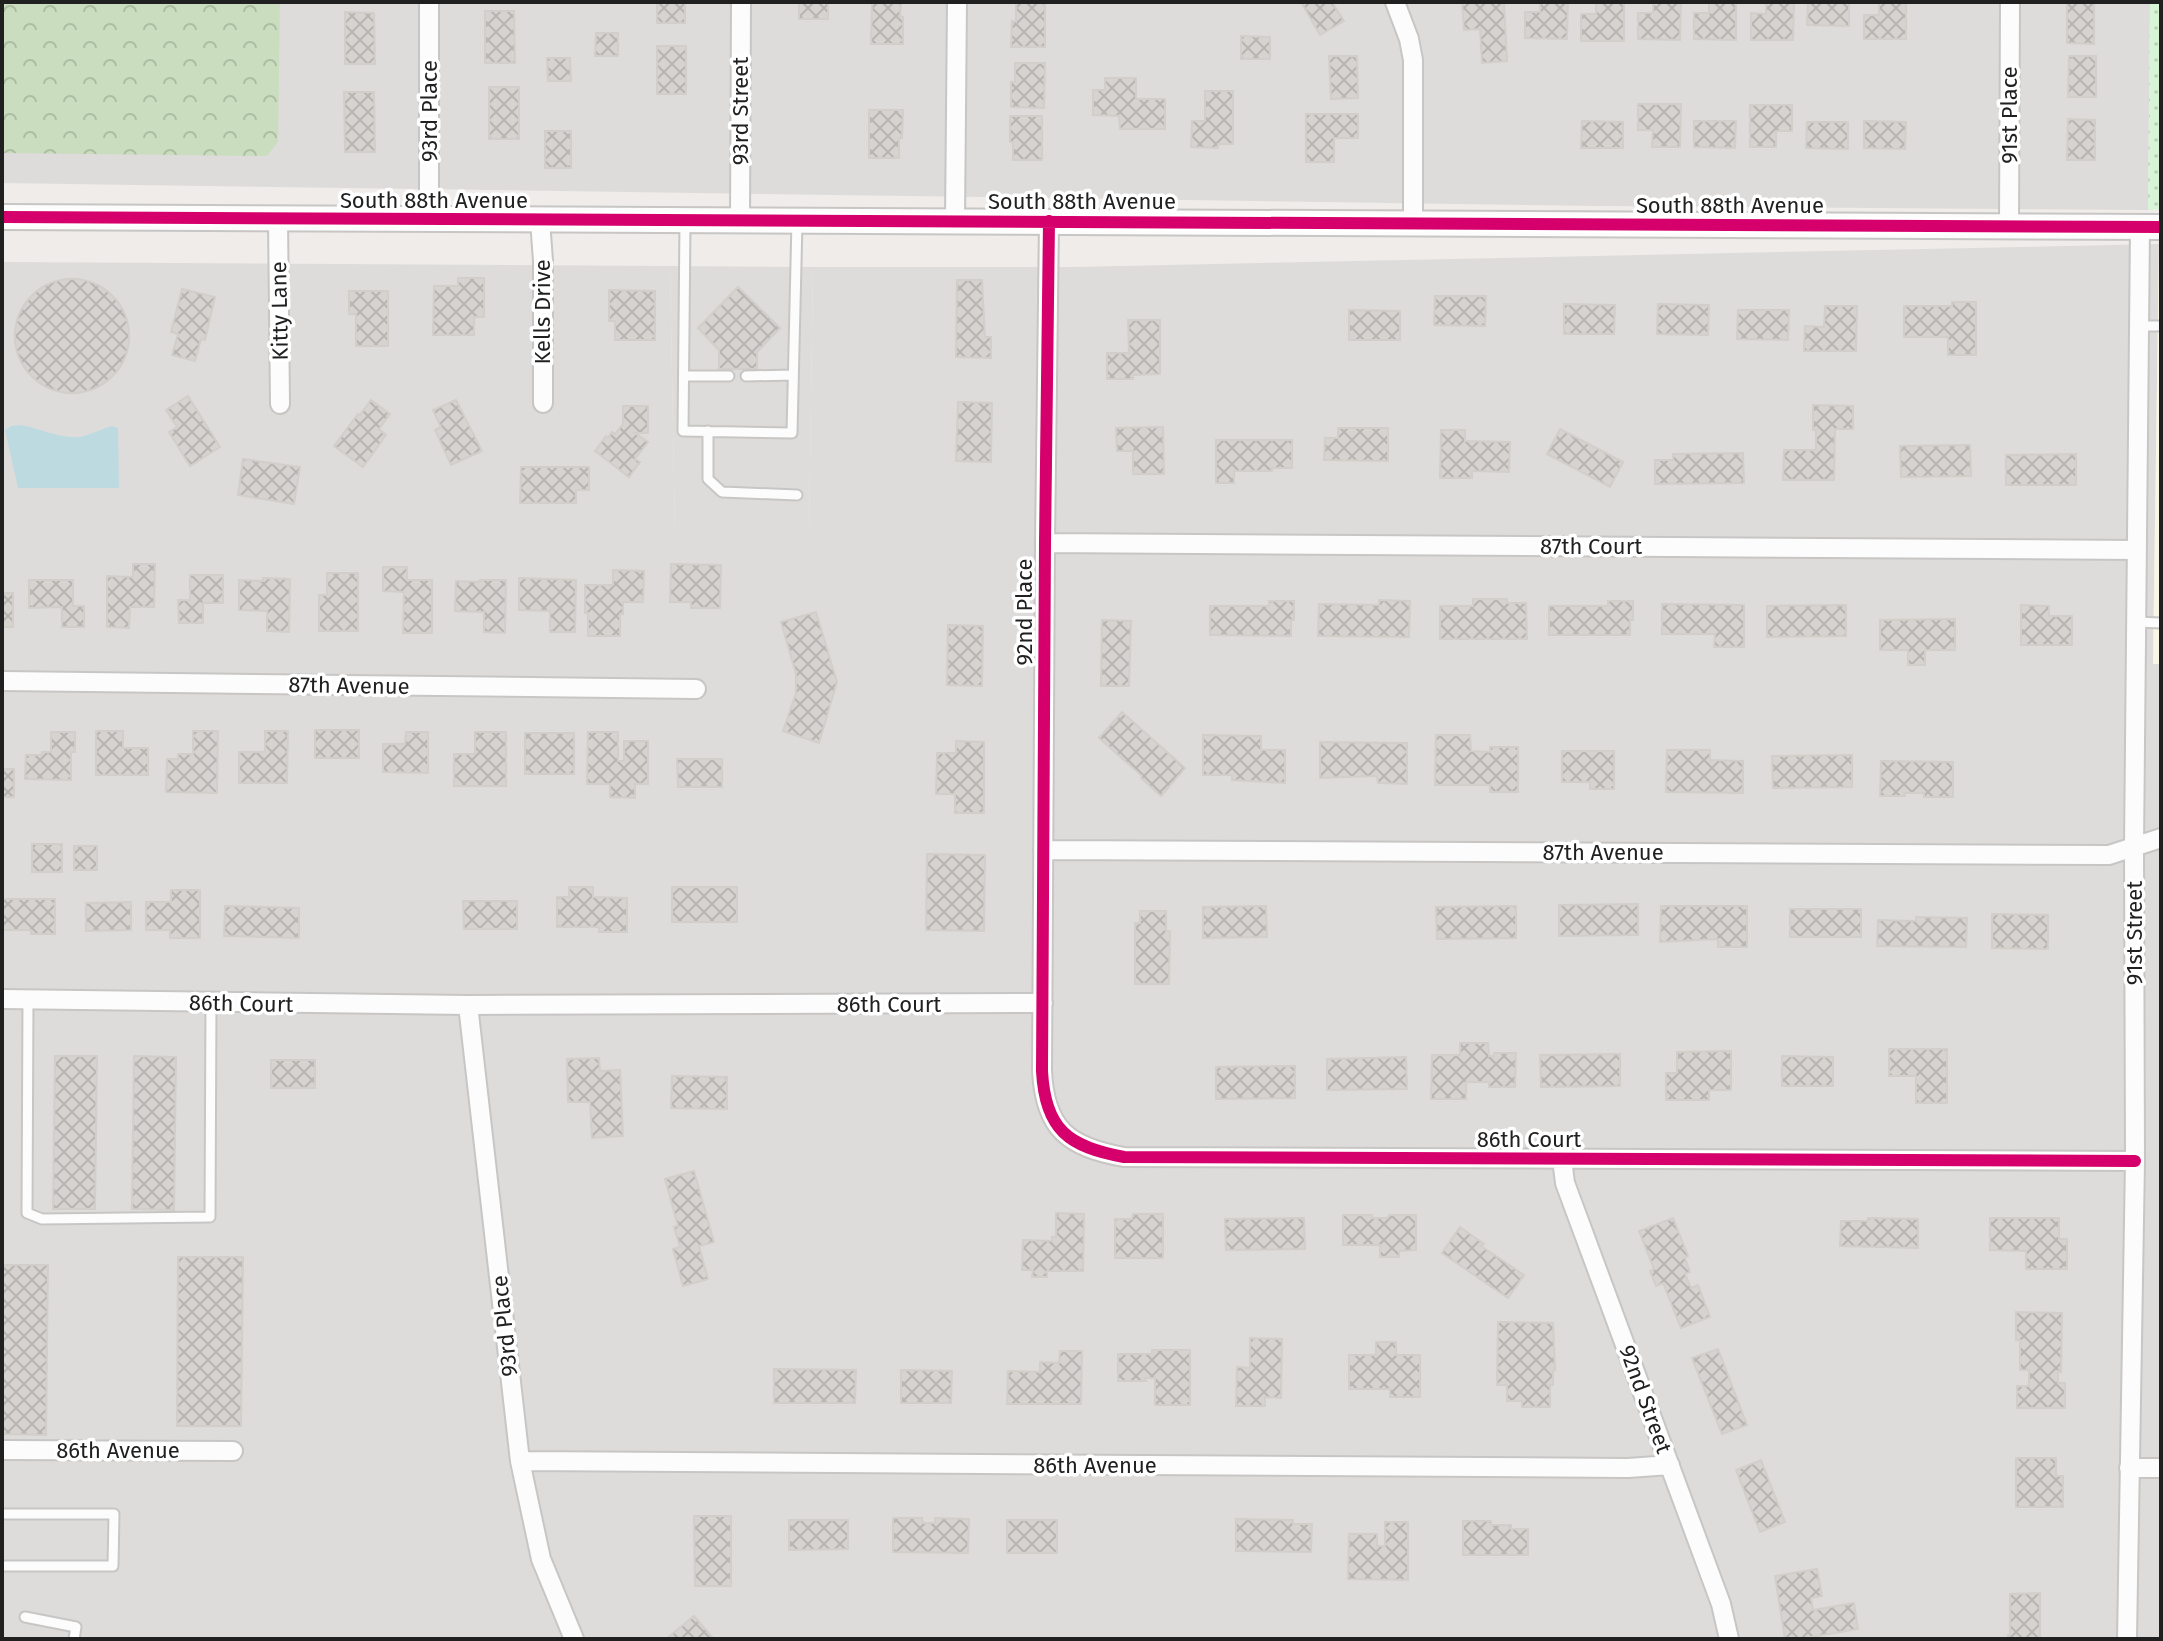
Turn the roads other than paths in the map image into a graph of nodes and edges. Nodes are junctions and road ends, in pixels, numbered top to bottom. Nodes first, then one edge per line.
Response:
1 (429, 2) edge
2 (741, 2) edge
3 (957, 2) edge
4 (1395, 2) edge
5 (2010, 2) edge
6 (2, 217) edge
7 (278, 219) junction
8 (429, 220) junction
9 (540, 220) junction
10 (955, 220) junction
11 (685, 221) junction
12 (740, 221) junction
13 (797, 221) junction
14 (1049, 221) junction
15 (1413, 223) junction
16 (2151, 227) edge
17 (2009, 228) junction
18 (2139, 326) junction
19 (2161, 326) edge
20 (793, 375) junction
21 (684, 376) junction
22 (729, 376) dead end
23 (746, 376) dead end
24 (543, 403) dead end
25 (280, 404) dead end
26 (708, 431) junction
27 (797, 495) dead end
28 (1045, 543) junction
29 (2137, 550) junction
30 (2136, 622) junction
31 (2161, 623) edge
32 (2, 681) edge
33 (696, 689) dead end
34 (2161, 838) edge
35 (2134, 847) junction
36 (1043, 850) junction
37 (2, 999) edge
38 (28, 1000) junction
39 (211, 1002) junction
40 (1043, 1003) junction
41 (468, 1005) junction
42 (1562, 1159) junction
43 (2135, 1161) junction
44 (2, 1450) edge
45 (233, 1451) dead end
46 (520, 1461) junction
47 (1670, 1465) junction
48 (2129, 1468) junction
49 (2161, 1468) edge
50 (2, 1514) edge
51 (2, 1566) edge
52 (25, 1617) dead end
53 (74, 1639) edge
54 (574, 1639) edge
55 (1729, 1639) edge
56 (2127, 1639) edge

1 - 8 street, 93rd Place
2 - 12 street, 93rd Street
3 - 10 street
4 - 15 street
5 - 17 street, 91st Place
6 - 7 street, South 88th Avenue
7 - 8 street, South 88th Avenue
7 - 25 street, Kitty Lane
8 - 9 street, South 88th Avenue
9 - 11 street, South 88th Avenue
9 - 24 street, Kells Drive
10 - 13 street, South 88th Avenue
10 - 14 street, South 88th Avenue
11 - 12 street, South 88th Avenue
11 - 21 lane
12 - 13 street, South 88th Avenue
13 - 20 lane
14 - 15 street, South 88th Avenue
14 - 28 street, 92nd Place
15 - 17 street, South 88th Avenue
16 - 17 street, South 88th Avenue
16 - 18 street, 91st Street
18 - 19 lane
18 - 29 street, 91st Street
20 - 23 lane
20 - 26 lane
21 - 22 lane
21 - 26 lane
26 - 27 lane
28 - 29 street, 87th Court
28 - 36 street, 92nd Place
29 - 30 street, 91st Street
30 - 31 lane
30 - 35 street, 91st Street
32 - 33 street, 87th Avenue
34 - 35 street, 87th Avenue
35 - 36 street, 87th Avenue
35 - 43 street, 91st Street
36 - 40 street, 92nd Place
37 - 38 street, 86th Court
38 - 39 street, 86th Court
38 - 39 lane
39 - 41 street, 86th Court
40 - 41 street, 86th Court
40 - 42 street, 86th Court
41 - 46 street, 93rd Place
42 - 43 street, 86th Court
42 - 47 street, 92nd Street
43 - 48 street, 91st Street
44 - 45 street, 86th Avenue
46 - 47 street, 86th Avenue
46 - 54 street, 93rd Place
47 - 55 street, 92nd Street
48 - 49 street
48 - 56 street, 91st Street
50 - 51 lane
52 - 53 lane

